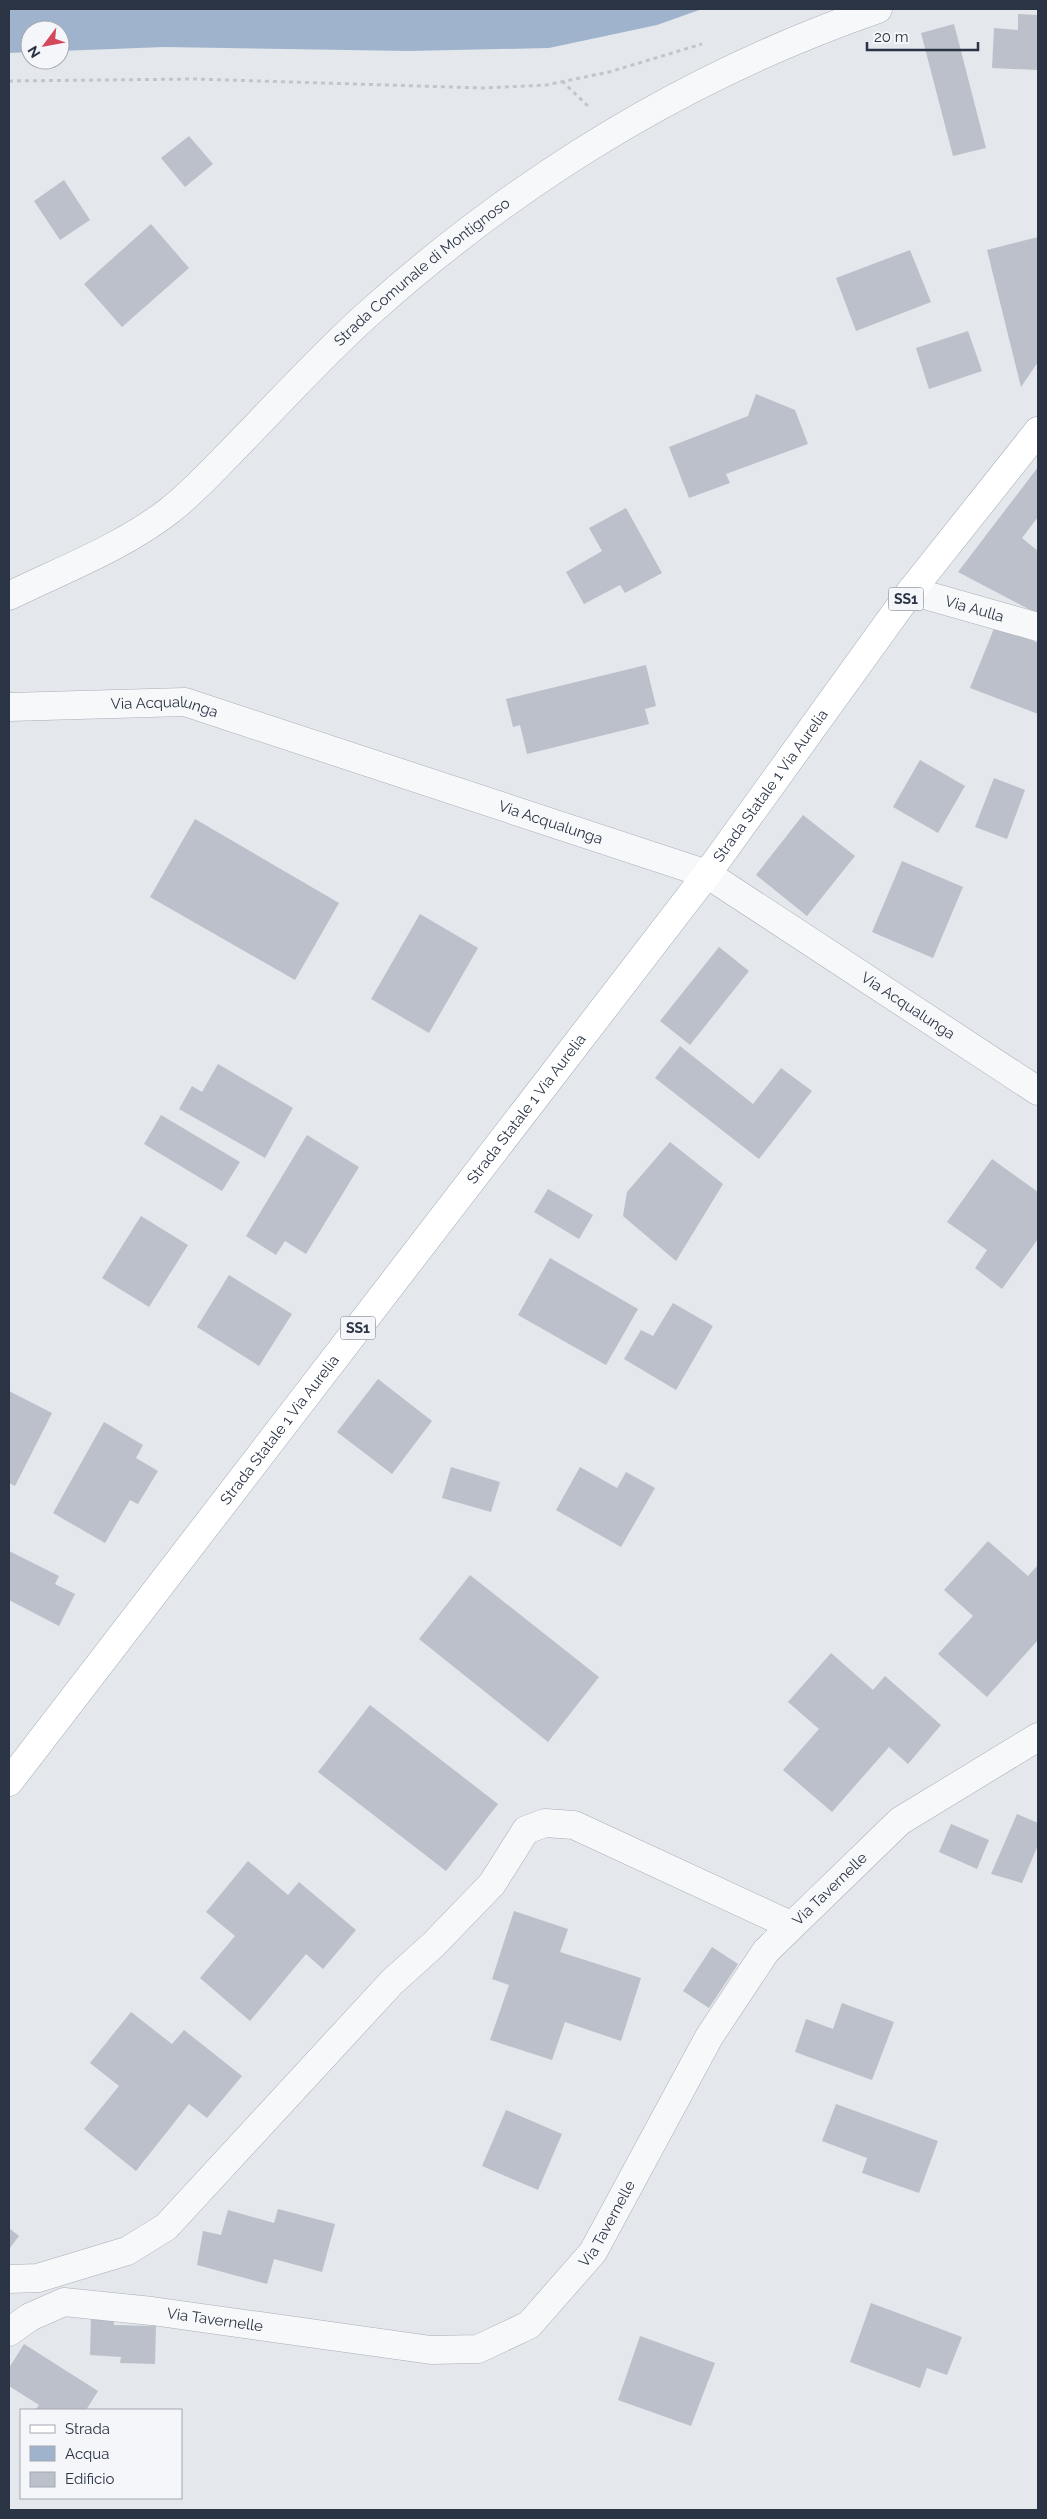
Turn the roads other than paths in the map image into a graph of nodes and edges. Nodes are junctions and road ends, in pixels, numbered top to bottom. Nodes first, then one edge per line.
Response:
1 (878, 9) edge
2 (1038, 431) edge
3 (911, 591) junction
4 (9, 596) edge
5 (1038, 627) edge
6 (9, 707) edge
7 (707, 874) junction
8 (1038, 1091) edge
9 (1038, 1737) edge
10 (9, 1782) edge
11 (790, 1925) junction
12 (9, 2279) edge
13 (9, 2332) edge

1 - 4 street, Strada Comunale di Montignoso
2 - 3 main road, Strada Statale 1 Via Aurelia / SS1
3 - 5 street, Via Aulla
3 - 7 main road, Strada Statale 1 Via Aurelia / SS1
6 - 7 street, Via Acqualunga
7 - 8 street, Via Acqualunga
7 - 10 main road, Strada Statale 1 Via Aurelia / SS1
9 - 11 street, Via Tavernelle
11 - 12 street
11 - 13 street, Via Tavernelle

